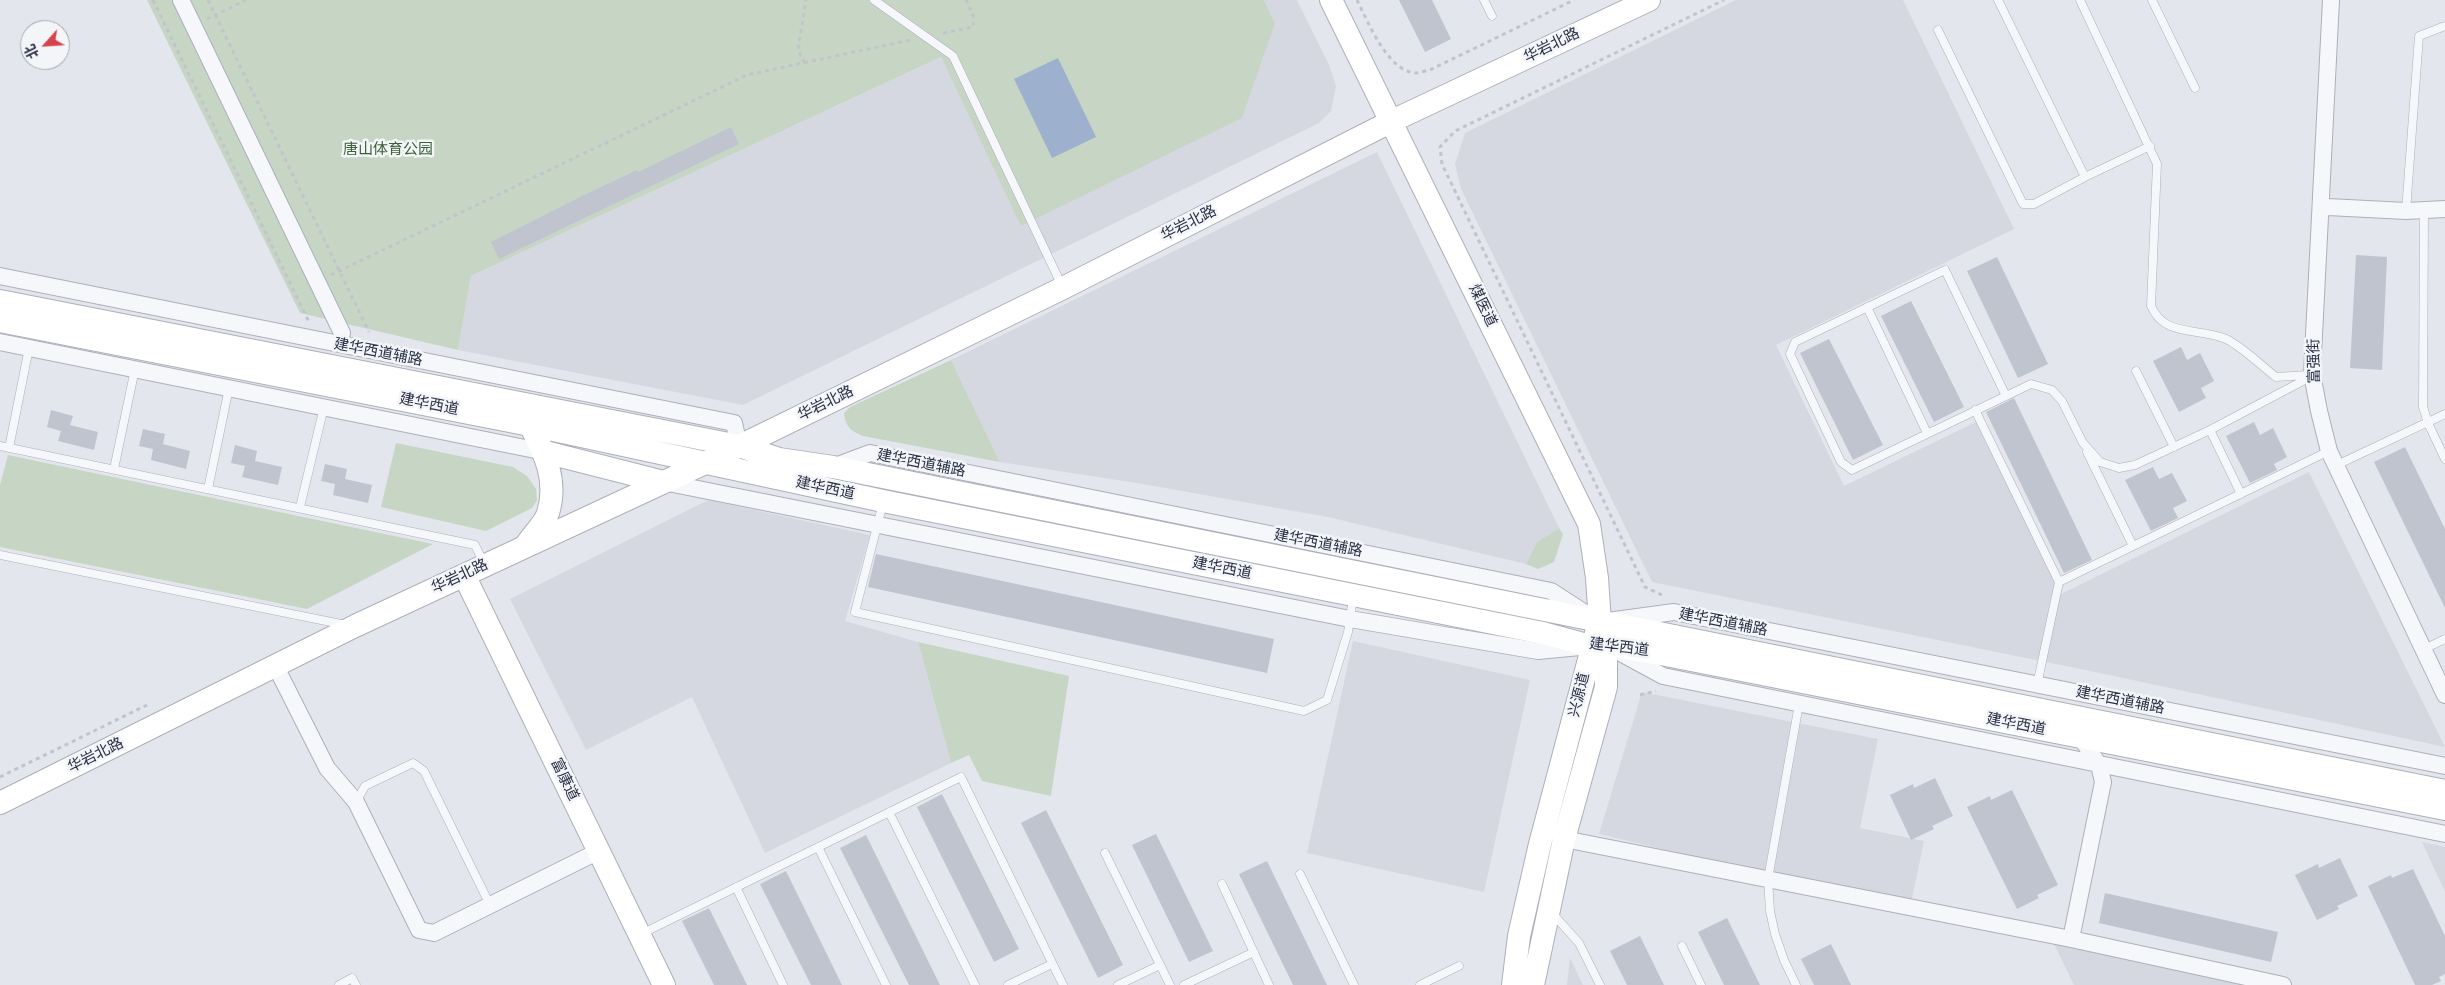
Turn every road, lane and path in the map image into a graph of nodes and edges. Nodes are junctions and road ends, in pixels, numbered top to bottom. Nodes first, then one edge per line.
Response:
1 (153, 0) edge
2 (181, 0) edge
3 (208, 0) edge
4 (246, 0) edge
5 (806, 0) edge
6 (874, 0) edge
7 (966, 0) edge
8 (1330, 0) edge
9 (1357, 0) edge
10 (1484, 0) edge
11 (1574, 0) edge
12 (1649, 0) edge
13 (1724, 0) edge
14 (1998, 0) edge
15 (2080, 0) edge
16 (2152, 0) edge
17 (2332, 0) edge
18 (2338, 0) edge
19 (215, 15) junction
20 (1492, 16) dead end
21 (193, 26) junction
22 (2445, 26) edge
23 (1938, 30) dead end
24 (926, 37) junction
25 (805, 63) junction
26 (2195, 88) dead end
27 (1392, 122) junction
28 (2150, 146) junction
29 (2085, 178) junction
30 (2328, 208) junction
31 (2424, 209) junction
32 (2445, 209) edge
33 (2406, 211) junction
34 (339, 271) junction
35 (0, 276) edge
36 (317, 282) junction
37 (1063, 288) junction
38 (0, 301) edge
39 (1867, 307) junction
40 (0, 321) edge
41 (312, 327) dead end
42 (342, 333) dead end
43 (372, 339) dead end
44 (0, 342) edge
45 (29, 348) junction
46 (135, 369) junction
47 (2136, 371) dead end
48 (2316, 376) junction
49 (229, 387) junction
50 (2006, 396) junction
51 (324, 407) junction
52 (1975, 410) junction
53 (2445, 414) edge
54 (2428, 423) junction
55 (530, 425) junction
56 (2210, 430) junction
57 (1927, 434) junction
58 (2083, 443) junction
59 (0, 446) edge
60 (739, 446) junction
61 (2174, 447) junction
62 (9, 448) junction
63 (545, 452) junction
64 (2335, 455) junction
65 (2445, 459) edge
66 (705, 463) junction
67 (114, 469) junction
68 (663, 482) junction
69 (208, 489) junction
70 (2241, 494) junction
71 (883, 501) junction
72 (300, 508) junction
73 (878, 524) junction
74 (525, 545) junction
75 (2133, 546) junction
76 (0, 555) edge
77 (484, 566) junction
78 (464, 575) junction
79 (2059, 582) junction
80 (1354, 595) junction
81 (1670, 597) dead end
82 (1350, 619) junction
83 (1600, 622) junction
84 (355, 626) junction
85 (2445, 639) edge
86 (1599, 646) junction
87 (2428, 647) junction
88 (276, 667) junction
89 (2445, 683) edge
90 (2037, 685) junction
91 (1659, 691) dead end
92 (1640, 695) dead end
93 (2445, 695) edge
94 (1799, 704) junction
95 (2081, 738) junction
96 (2099, 765) junction
97 (2445, 766) edge
98 (2445, 791) edge
99 (356, 802) junction
100 (0, 803) edge
101 (2445, 809) edge
102 (889, 812) junction
103 (2445, 834) edge
104 (1564, 839) junction
105 (818, 847) junction
106 (598, 852) junction
107 (1105, 853) dead end
108 (1300, 874) dead end
109 (1768, 879) junction
110 (1222, 884) dead end
111 (736, 887) junction
112 (490, 905) junction
113 (1548, 909) junction
114 (639, 935) junction
115 (2071, 939) junction
116 (1682, 946) dead end
117 (1254, 952) junction
118 (1052, 964) junction
119 (1160, 965) junction
120 (1459, 966) dead end
121 (339, 985) edge
122 (356, 985) edge
123 (664, 985) edge
124 (783, 985) edge
125 (886, 985) edge
126 (975, 985) edge
127 (1008, 985) edge
128 (1063, 985) edge
129 (1118, 985) edge
130 (1170, 985) edge
131 (1184, 985) edge
132 (1269, 985) edge
133 (1354, 985) edge
134 (1420, 985) edge
135 (1513, 985) edge
136 (1533, 985) edge
137 (1600, 985) edge
138 (1701, 985) edge
139 (1796, 985) edge
140 (2283, 985) edge

1 - 41 path
2 - 21 street
3 - 19 path
4 - 19 path
5 - 25 path
6 - 24 lane
7 - 24 path
8 - 27 main road, 煤医道
9 - 11 path
10 - 20 lane
12 - 27 main road, 华岩北路
13 - 81 path
14 - 29 lane
15 - 28 lane
16 - 26 lane
17 - 48 street, 富强街
18 - 30 street, 富强街
19 - 21 path
19 - 34 path
21 - 36 street
22 - 33 lane
23 - 29 lane
24 - 25 path
24 - 37 lane
25 - 34 path
27 - 37 main road, 华岩北路
27 - 83 main road, 煤医道
28 - 29 lane
28 - 48 lane
30 - 33 street
30 - 48 street, 富强街
31 - 32 street
31 - 33 street
31 - 54 lane
34 - 36 path
34 - 43 path
35 - 60 street, 建华西道辅路
36 - 42 street
37 - 60 main road, 华岩北路
38 - 60 main road, 建华西道
39 - 50 lane
39 - 57 lane
39 - 57 lane
40 - 55 main road, 建华西道
44 - 45 street
45 - 46 street
45 - 62 lane
46 - 49 street
46 - 67 lane
47 - 61 lane
48 - 56 lane
48 - 64 street, 富强街
49 - 51 street
49 - 69 lane
50 - 52 lane
50 - 58 lane
51 - 63 street
51 - 72 lane
52 - 57 lane
52 - 79 lane
53 - 54 lane
54 - 64 lane
54 - 65 lane
55 - 63 main road
55 - 66 main road, 建华西道
56 - 61 lane
56 - 70 lane
58 - 61 lane
58 - 75 lane
59 - 62 lane
60 - 66 main road, 华岩北路
60 - 83 main road, 建华西道
62 - 67 lane
63 - 68 main road
63 - 74 main road
64 - 70 lane
64 - 87 street, 富强街
64 - 93 street, 富强街
66 - 68 main road, 华岩北路
66 - 71 main road, 建华西道
67 - 69 lane
68 - 73 street
68 - 74 main road, 华岩北路
69 - 72 lane
70 - 75 lane
71 - 73 lane
71 - 80 main road, 建华西道
72 - 77 lane
73 - 82 street
73 - 82 lane
74 - 77 main road, 华岩北路
75 - 79 lane
76 - 84 lane
77 - 78 main road, 华岩北路
78 - 84 main road, 华岩北路
78 - 106 main road, 富康道
79 - 90 lane
80 - 82 lane
80 - 86 main road, 建华西道
82 - 86 street
83 - 86 main road, 兴源道
83 - 90 street, 建华西道辅路
83 - 98 main road, 建华西道
84 - 88 main road, 华岩北路
85 - 87 lane
86 - 94 street
86 - 95 main road, 建华西道
86 - 104 main road, 兴源道
86 - 135 main road, 兴源道
87 - 89 street, 富强街
88 - 99 street
88 - 100 main road, 华岩北路
90 - 97 street, 建华西道辅路
91 - 92 path
94 - 96 street
94 - 109 lane
95 - 96 street
95 - 101 main road, 建华西道
96 - 103 street
96 - 115 street
99 - 112 street
99 - 112 lane
102 - 105 lane
102 - 118 lane
102 - 126 lane
104 - 109 street
104 - 113 main road, 兴源道
105 - 111 lane
105 - 125 lane
106 - 112 street
106 - 114 main road, 富康道
107 - 119 lane
108 - 133 lane
109 - 115 street
109 - 139 lane
110 - 117 lane
111 - 114 lane
111 - 124 lane
113 - 136 main road, 兴源道
113 - 137 lane
114 - 123 main road, 富康道
115 - 140 street
116 - 138 lane
117 - 131 lane
117 - 132 lane
118 - 127 lane
118 - 128 lane
119 - 129 lane
119 - 130 lane
120 - 134 lane
121 - 122 lane

